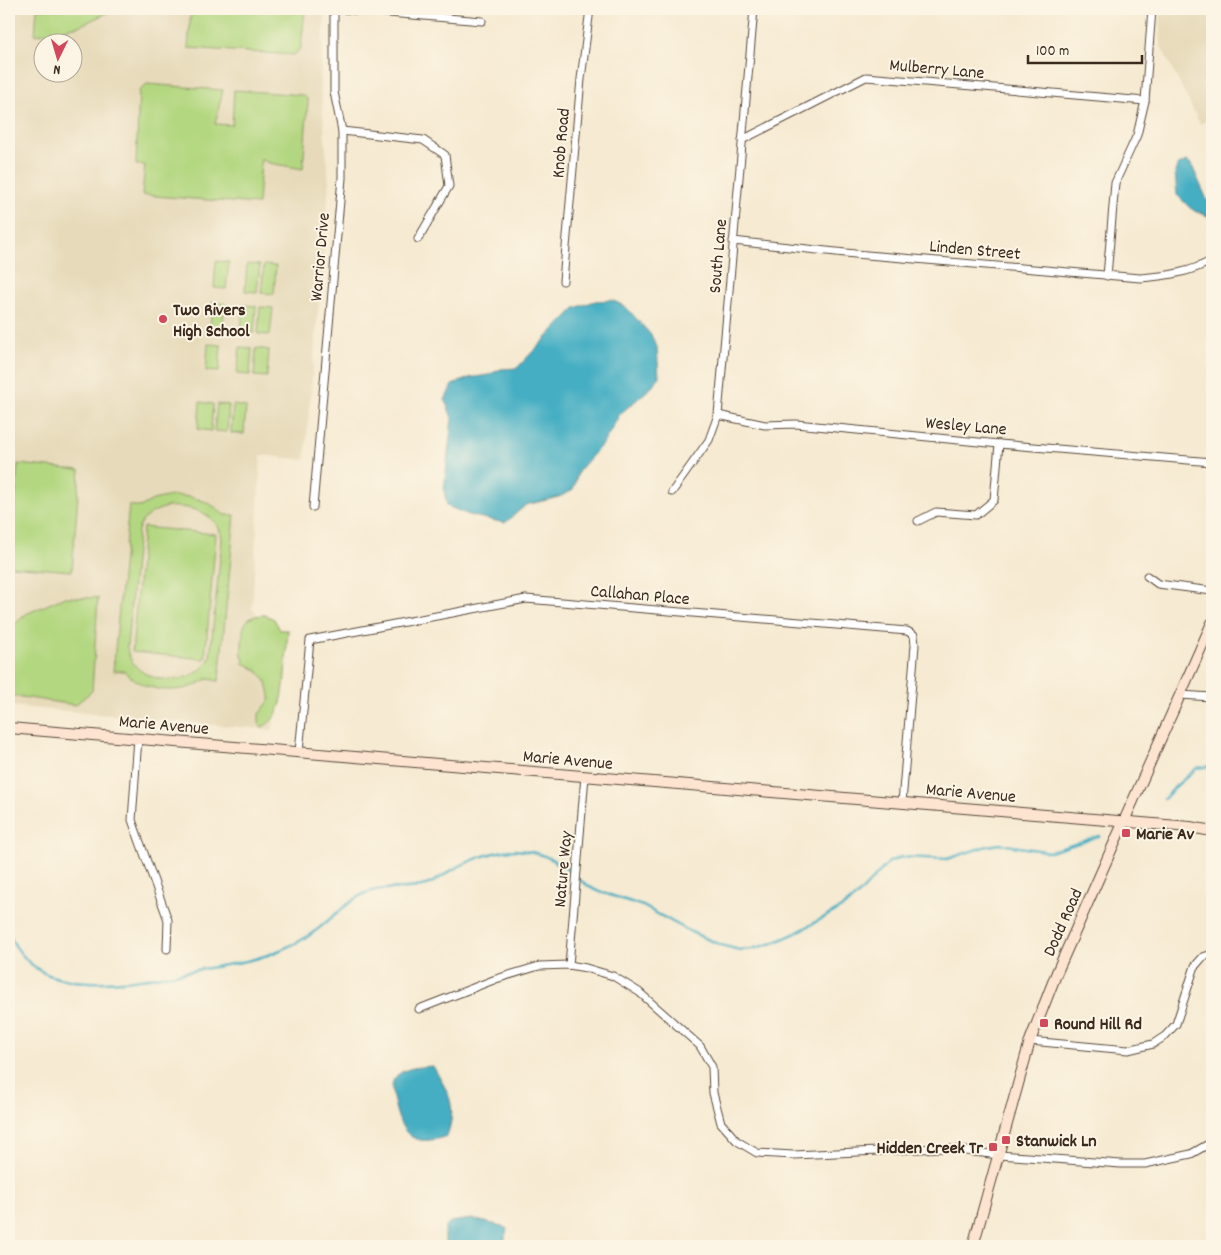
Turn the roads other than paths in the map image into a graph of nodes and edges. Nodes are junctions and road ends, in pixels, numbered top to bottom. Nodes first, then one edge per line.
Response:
1 (334, 9) edge
2 (342, 9) edge
3 (590, 9) edge
4 (754, 9) edge
5 (1152, 9) edge
6 (482, 21) dead end
7 (1145, 101) junction
8 (342, 131) junction
9 (742, 140) junction
10 (418, 238) dead end
11 (733, 241) junction
12 (1212, 260) edge
13 (1107, 276) junction
14 (563, 281) dead end
15 (718, 415) junction
16 (999, 444) junction
17 (1212, 462) edge
18 (672, 492) dead end
19 (313, 507) dead end
20 (918, 521) dead end
21 (1147, 576) dead end
22 (1212, 591) edge
23 (1212, 623) edge
24 (1180, 695) junction
25 (1212, 698) edge
26 (9, 728) edge
27 (138, 738) junction
28 (299, 752) junction
29 (585, 776) junction
30 (902, 803) junction
31 (1124, 821) junction
32 (1212, 831) edge
33 (167, 949) dead end
34 (1212, 954) edge
35 (569, 965) junction
36 (419, 1009) dead end
37 (1030, 1041) junction
38 (1212, 1142) edge
39 (999, 1155) junction
40 (972, 1246) edge

1 - 8 street, Warrior Drive
2 - 6 street
3 - 14 street, Knob Road
4 - 9 street, South Lane
5 - 7 street
7 - 9 street, Mulberry Lane
7 - 13 street
8 - 10 street
8 - 19 street, Warrior Drive
9 - 11 street, South Lane
11 - 13 street, Linden Street
11 - 15 street, South Lane
12 - 13 street, Linden Street
15 - 16 street, Wesley Lane
15 - 18 street, South Lane
16 - 17 street, Wesley Lane
16 - 20 street
21 - 22 street
23 - 24 street, Dodd Road
24 - 25 street
24 - 31 street, Dodd Road
26 - 27 street, Marie Avenue
27 - 28 street, Marie Avenue
27 - 33 street
28 - 29 street, Marie Avenue
28 - 30 street, Callahan Place
29 - 30 street, Marie Avenue
29 - 35 street, Nature Way
30 - 31 street, Marie Avenue
31 - 32 street, Marie Avenue
31 - 37 street, Dodd Road
34 - 37 street
35 - 36 street
35 - 39 street
37 - 39 street, Dodd Road
38 - 39 street
39 - 40 street, Dodd Road

